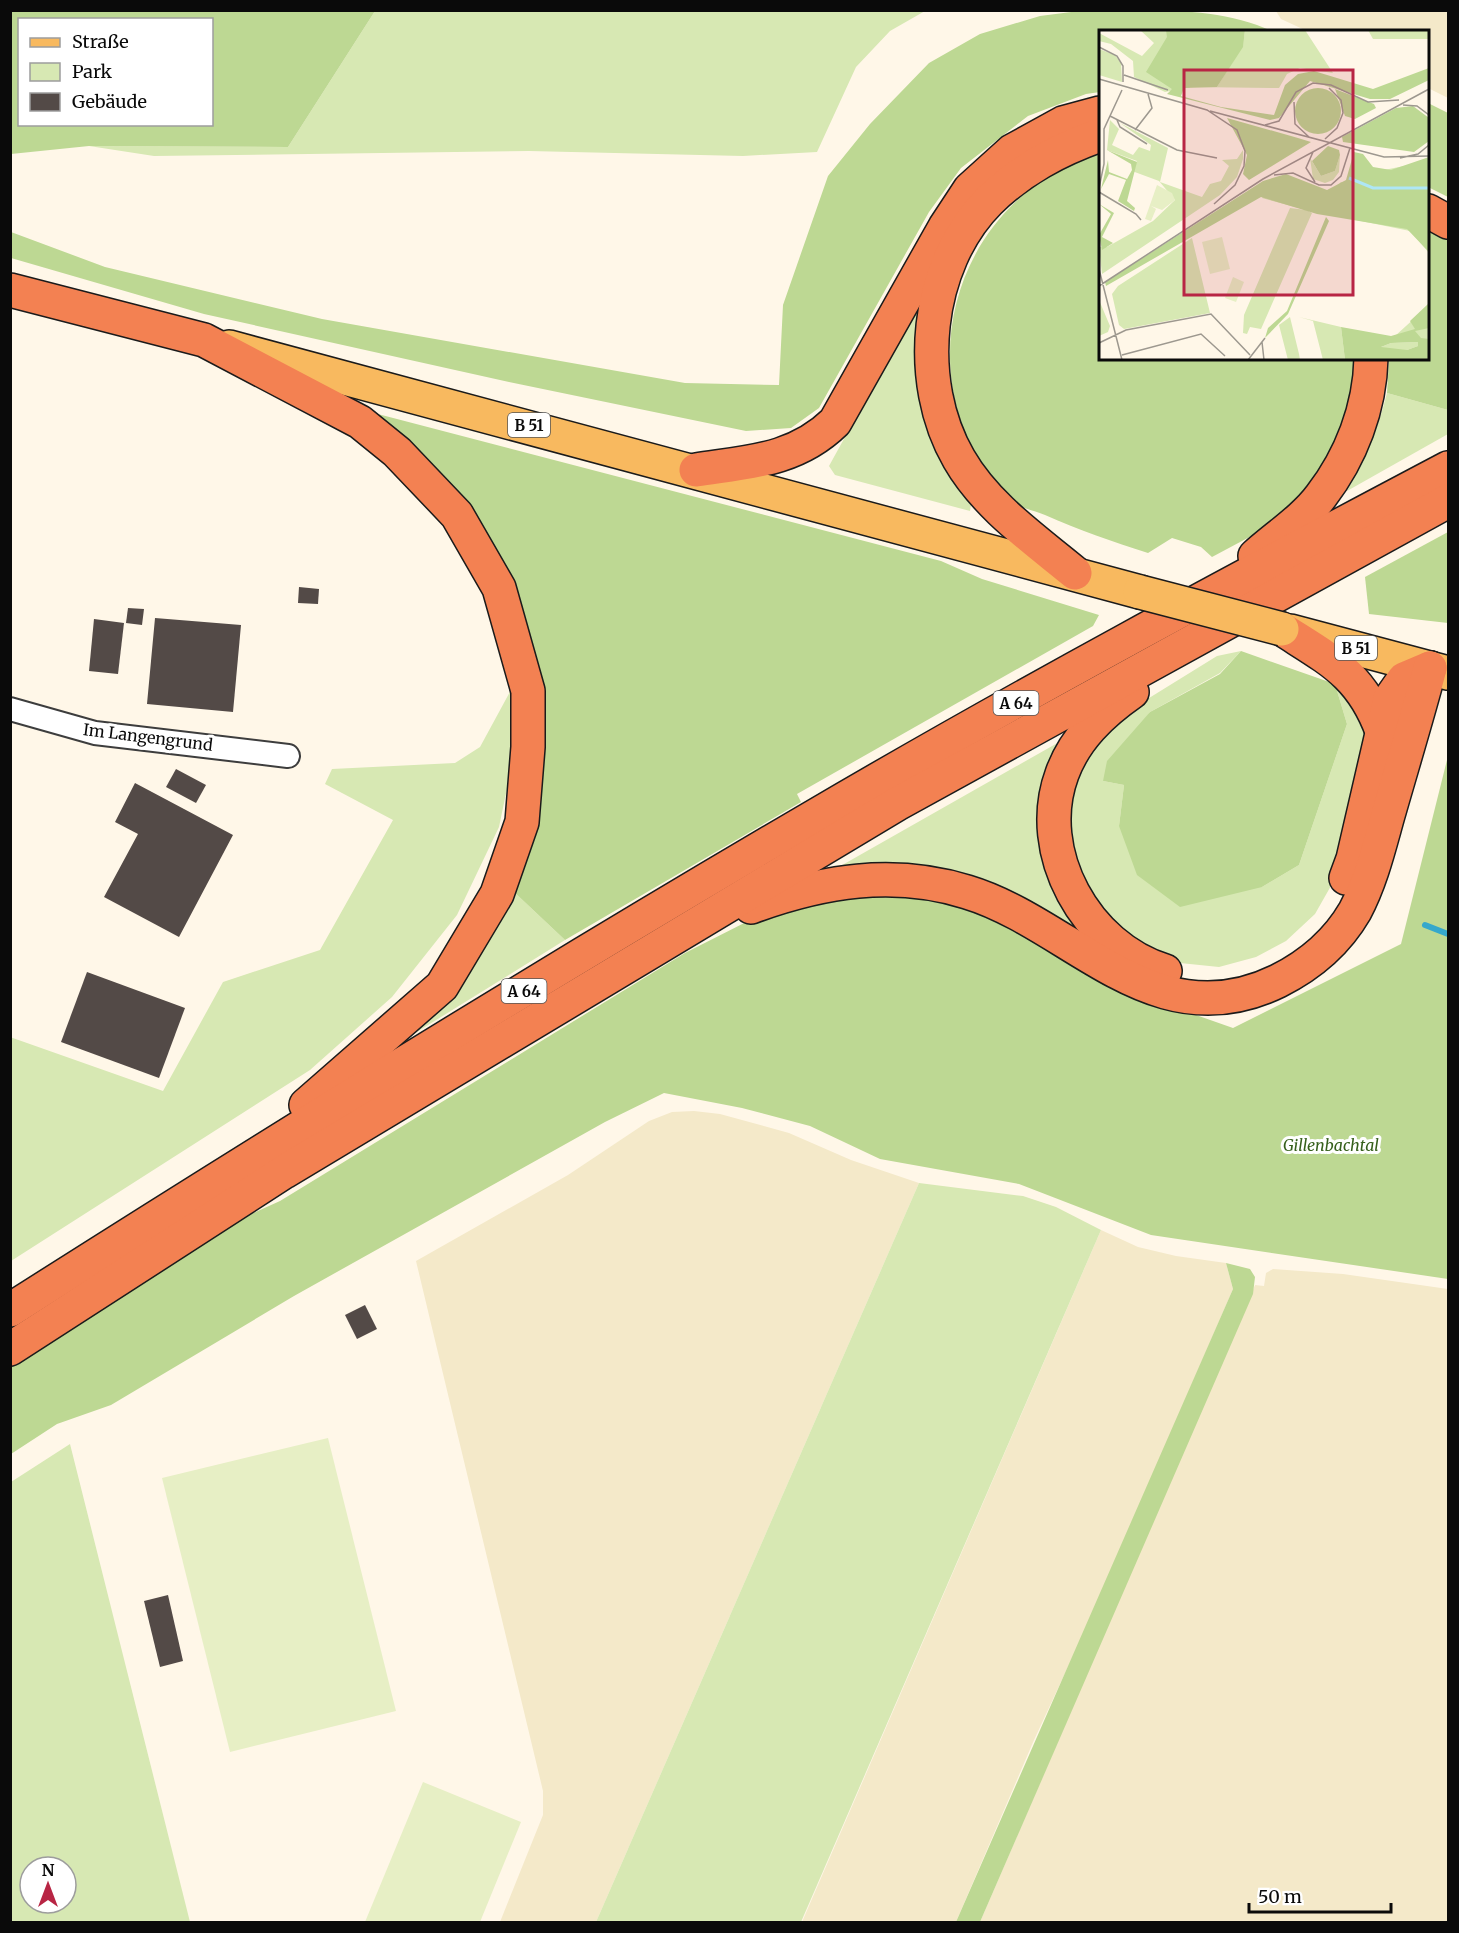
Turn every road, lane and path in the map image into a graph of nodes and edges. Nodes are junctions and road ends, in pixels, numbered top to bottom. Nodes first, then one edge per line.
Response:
1 (1099, 114) edge
2 (1099, 136) edge
3 (1429, 212) edge
4 (1449, 222) edge
5 (10, 290) edge
6 (204, 340) junction
7 (1371, 360) edge
8 (1449, 468) edge
9 (696, 470) junction
10 (1449, 501) edge
11 (1075, 573) junction
12 (1220, 588) junction
13 (1270, 597) junction
14 (1282, 629) junction
15 (1439, 671) edge
16 (10, 709) edge
17 (1382, 731) junction
18 (288, 756) dead end
19 (678, 934) junction
20 (237, 1166) junction
21 (10, 1310) edge
22 (10, 1349) edge

1 - 9 highway
2 - 11 highway
3 - 4 highway
5 - 6 highway, B 51
6 - 9 main road, B 51
6 - 20 highway
7 - 12 highway
8 - 12 highway, A 64
9 - 11 main road, B 51
10 - 13 highway, A 64
11 - 14 main road, B 51, bridge
12 - 20 highway, A 64
13 - 17 highway
13 - 19 highway, A 64
14 - 15 main road, B 51
14 - 17 highway
15 - 17 highway
15 - 19 highway
16 - 18 street, Im Langengrund
19 - 22 highway, A 64
20 - 21 highway, A 64

